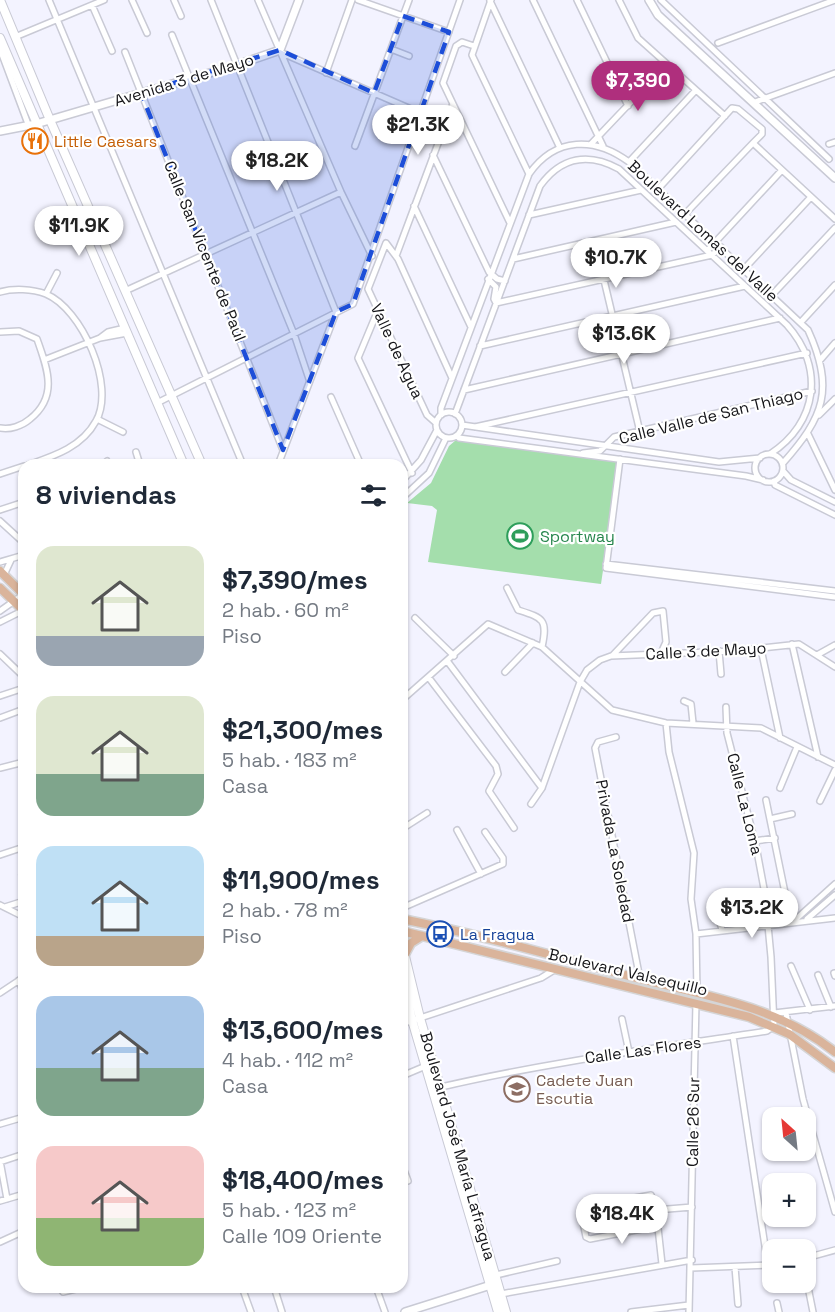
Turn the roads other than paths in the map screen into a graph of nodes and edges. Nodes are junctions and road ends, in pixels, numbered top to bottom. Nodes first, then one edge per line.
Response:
1 (0, 0) edge
2 (49, 0) edge
3 (104, 0) edge
4 (132, 0) edge
5 (174, 0) edge
6 (211, 0) edge
7 (258, 0) edge
8 (299, 0) edge
9 (352, 0) edge
10 (358, 0) edge
11 (409, 0) edge
12 (460, 0) edge
13 (490, 0) edge
14 (533, 0) edge
15 (578, 0) edge
16 (619, 0) edge
17 (650, 0) edge
18 (662, 0) edge
19 (814, 0) edge
20 (835, 0) edge
21 (92, 5) junction
22 (817, 7) junction
23 (181, 16) dead end
24 (403, 16) junction
25 (57, 20) junction
26 (449, 32) junction
27 (147, 33) dead end
28 (172, 35) dead end
29 (15, 37) junction
30 (0, 38) edge
31 (718, 42) dead end
32 (0, 49) edge
33 (391, 49) junction
34 (473, 49) junction
35 (112, 51) dead end
36 (281, 51) junction
37 (125, 52) dead end
38 (410, 56) dead end
39 (667, 64) junction
40 (237, 65) junction
41 (326, 72) junction
42 (835, 73) edge
43 (191, 78) junction
44 (696, 90) junction
45 (141, 93) junction
46 (374, 93) junction
47 (765, 98) junction
48 (755, 102) junction
49 (453, 105) junction
50 (628, 106) junction
51 (93, 107) junction
52 (420, 113) junction
53 (725, 116) junction
54 (50, 120) junction
55 (32, 124) junction
56 (0, 131) edge
57 (598, 137) junction
58 (753, 143) junction
59 (591, 144) junction
60 (355, 146) dead end
61 (603, 146) junction
62 (560, 148) junction
63 (434, 155) junction
64 (829, 159) dead end
65 (629, 162) junction
66 (782, 170) junction
67 (529, 174) junction
68 (835, 178) edge
69 (658, 189) junction
70 (641, 190) junction
71 (341, 192) junction
72 (811, 197) junction
73 (414, 206) junction
74 (297, 212) junction
75 (685, 214) junction
76 (529, 215) junction
77 (835, 219) edge
78 (676, 222) junction
79 (510, 223) junction
80 (835, 228) edge
81 (252, 233) junction
82 (718, 245) junction
83 (710, 253) junction
84 (206, 254) junction
85 (372, 256) junction
86 (396, 256) junction
87 (513, 259) junction
88 (744, 269) junction
89 (57, 273) dead end
90 (490, 273) junction
91 (163, 274) junction
92 (604, 280) junction
93 (506, 281) junction
94 (488, 282) junction
95 (835, 285) edge
96 (745, 286) junction
97 (125, 291) junction
98 (0, 292) edge
99 (46, 294) junction
100 (772, 295) junction
101 (496, 303) junction
102 (378, 309) junction
103 (336, 312) junction
104 (613, 316) junction
105 (780, 318) junction
106 (801, 322) junction
107 (471, 327) junction
108 (126, 331) junction
109 (0, 332) edge
110 (294, 334) junction
111 (89, 343) junction
112 (835, 343) edge
113 (480, 346) junction
114 (807, 353) junction
115 (622, 354) junction
116 (248, 358) junction
117 (820, 359) junction
118 (44, 360) junction
119 (207, 378) junction
120 (452, 378) junction
121 (309, 379) junction
122 (464, 390) junction
123 (812, 391) junction
124 (631, 392) junction
125 (171, 396) junction
126 (331, 397) dead end
127 (835, 399) edge
128 (157, 403) junction
129 (455, 414) junction
130 (441, 415) junction
131 (818, 416) junction
132 (97, 419) junction
133 (462, 425) junction
134 (436, 427) junction
135 (476, 427) junction
136 (0, 428) edge
137 (123, 432) dead end
138 (640, 432) junction
139 (808, 434) junction
140 (457, 435) junction
141 (446, 438) junction
142 (608, 446) junction
143 (283, 450) junction
144 (136, 452) dead end
145 (580, 454) junction
146 (770, 454) junction
147 (609, 458) junction
148 (760, 458) junction
149 (46, 459) edge
150 (139, 459) edge
151 (181, 459) edge
152 (199, 459) edge
153 (241, 459) edge
154 (280, 459) edge
155 (359, 459) edge
156 (405, 459) edge
157 (620, 459) junction
158 (783, 463) junction
159 (408, 464) edge
160 (18, 468) edge
161 (783, 471) junction
162 (412, 473) junction
163 (0, 474) edge
164 (408, 476) edge
165 (763, 480) junction
166 (774, 481) junction
167 (835, 490) edge
168 (408, 492) edge
169 (18, 501) edge
170 (835, 502) edge
171 (0, 510) edge
172 (835, 515) edge
173 (0, 521) edge
174 (18, 534) edge
175 (18, 557) edge
176 (11, 560) junction
177 (0, 562) edge
178 (606, 564) junction
179 (2, 573) edge
180 (0, 588) edge
181 (507, 588) dead end
182 (18, 589) edge
183 (835, 591) edge
184 (835, 597) edge
185 (18, 600) edge
186 (15, 602) junction
187 (18, 606) edge
188 (0, 611) edge
189 (18, 613) edge
190 (414, 618) dead end
191 (0, 622) edge
192 (533, 643) junction
193 (792, 644) junction
194 (835, 645) edge
195 (542, 646) junction
196 (761, 649) junction
197 (719, 651) junction
198 (661, 653) junction
199 (817, 655) junction
200 (454, 656) junction
201 (611, 656) junction
202 (2, 657) edge
203 (448, 662) junction
204 (835, 667) edge
205 (18, 672) edge
206 (505, 672) dead end
207 (721, 674) dead end
208 (429, 678) junction
209 (580, 682) junction
210 (18, 690) edge
211 (408, 695) edge
212 (0, 696) edge
213 (684, 701) dead end
214 (726, 707) dead end
215 (18, 711) edge
216 (0, 718) edge
217 (666, 723) junction
218 (693, 723) junction
219 (726, 725) junction
220 (616, 737) dead end
221 (780, 738) junction
222 (797, 747) junction
223 (818, 757) junction
224 (18, 764) edge
225 (0, 768) edge
226 (835, 768) edge
227 (542, 788) junction
228 (780, 788) dead end
229 (766, 800) dead end
230 (820, 801) dead end
231 (531, 804) dead end
232 (427, 813) dead end
233 (792, 814) dead end
234 (770, 819) junction
235 (408, 825) edge
236 (514, 828) dead end
237 (457, 830) dead end
238 (486, 832) dead end
239 (775, 838) junction
240 (755, 841) junction
241 (18, 849) edge
242 (0, 855) edge
243 (481, 874) junction
244 (835, 884) edge
245 (835, 895) edge
246 (18, 902) edge
247 (408, 905) edge
248 (2, 906) edge
249 (716, 907) dead end
250 (18, 914) edge
251 (835, 918) edge
252 (408, 920) edge
253 (806, 921) junction
254 (792, 922) junction
255 (769, 925) junction
256 (722, 930) junction
257 (408, 932) edge
258 (696, 934) junction
259 (422, 936) junction
260 (408, 948) edge
261 (791, 966) dead end
262 (554, 970) junction
263 (408, 972) edge
264 (818, 975) dead end
265 (640, 979) junction
266 (18, 982) edge
267 (0, 993) edge
268 (697, 993) junction
269 (408, 994) edge
270 (696, 1003) junction
271 (833, 1006) edge
272 (810, 1010) junction
273 (774, 1014) junction
274 (787, 1018) junction
275 (416, 1019) junction
276 (622, 1019) dead end
277 (408, 1022) edge
278 (774, 1026) junction
279 (789, 1034) junction
280 (733, 1036) junction
281 (694, 1043) junction
282 (628, 1052) junction
283 (835, 1052) edge
284 (430, 1064) junction
285 (835, 1068) edge
286 (408, 1073) edge
287 (441, 1087) junction
288 (18, 1119) edge
289 (0, 1124) edge
290 (18, 1156) edge
291 (0, 1161) edge
292 (18, 1196) edge
293 (7, 1199) junction
294 (0, 1201) edge
295 (692, 1207) junction
296 (656, 1210) junction
297 (835, 1212) edge
298 (657, 1226) junction
299 (18, 1234) edge
300 (766, 1239) edge
301 (0, 1242) edge
302 (835, 1250) edge
303 (816, 1255) edge
304 (692, 1260) junction
305 (557, 1261) dead end
306 (662, 1264) junction
307 (762, 1265) edge
308 (735, 1267) junction
309 (691, 1268) junction
310 (495, 1281) junction
311 (244, 1293) edge
312 (276, 1293) edge
313 (378, 1293) edge
314 (809, 1293) edge
315 (501, 1294) junction
316 (777, 1303) dead end
317 (738, 1304) dead end
318 (689, 1305) junction
319 (251, 1312) edge
320 (282, 1312) edge
321 (386, 1312) edge
322 (405, 1312) edge
323 (498, 1312) edge
324 (506, 1312) edge
325 (631, 1312) edge
326 (688, 1312) edge
327 (779, 1312) edge
328 (813, 1312) edge

1 - 29 main road
2 - 25 street
3 - 21 street
4 - 27 street
5 - 23 street
6 - 40 street
7 - 36 street
8 - 36 street
9 - 41 street
10 - 24 street
11 - 24 street
12 - 26 street
13 - 34 street
13 - 62 street
14 - 57 street
15 - 50 street
16 - 39 street
17 - 48 street
18 - 47 street
19 - 22 street
20 - 22 street
21 - 25 street
21 - 35 street
22 - 31 street
24 - 26 street
24 - 33 street
25 - 29 street
25 - 51 street
26 - 52 street
28 - 43 street
29 - 54 main road
30 - 55 main road
32 - 55 street
33 - 38 street
33 - 46 street
34 - 49 street
34 - 67 street
36 - 40 street, Avenida 3 de Mayo
36 - 41 street
36 - 71 street
37 - 45 street, Calle San Vicente de Paúl
39 - 44 street
39 - 50 street
40 - 43 street, Avenida 3 de Mayo
40 - 74 street
41 - 46 street
42 - 47 street
43 - 45 street, Avenida 3 de Mayo
43 - 81 street
44 - 53 street
44 - 65 street
45 - 51 street, Avenida 3 de Mayo
45 - 84 street, Calle San Vicente de Paúl
46 - 52 street
46 - 60 street
47 - 48 street
47 - 64 street
48 - 68 street
49 - 63 street
49 - 79 street
50 - 57 street
51 - 54 street, Avenida 3 de Mayo
51 - 91 street
52 - 85 street
53 - 58 street
53 - 69 street
54 - 55 street, Avenida 3 de Mayo
54 - 97 main road
55 - 56 street, Avenida 3 de Mayo
55 - 108 main road
57 - 59 street
57 - 61 street
58 - 66 street
58 - 75 street
59 - 61 street, Boulevard Lomas del Valle
59 - 62 street, Boulevard Lomas del Valle
61 - 65 street, Boulevard Lomas del Valle
62 - 67 street, Boulevard Lomas del Valle
63 - 73 street
63 - 90 street
65 - 69 street, Boulevard Lomas del Valle
66 - 72 street
66 - 82 street
67 - 79 street, Boulevard Lomas del Valle
69 - 75 street, Boulevard Lomas del Valle
70 - 76 street
70 - 76 street, Boulevard Lomas del Valle
70 - 78 street, Boulevard Lomas del Valle
71 - 74 street
71 - 85 street
72 - 77 street
72 - 88 street
73 - 86 street
73 - 107 street
74 - 81 street
74 - 103 street
75 - 82 street, Boulevard Lomas del Valle
76 - 87 street, Boulevard Lomas del Valle
78 - 83 street, Boulevard Lomas del Valle
78 - 87 street
79 - 90 street, Boulevard Lomas del Valle
80 - 100 street
81 - 84 street
81 - 110 street
82 - 83 street
82 - 88 street, Boulevard Lomas del Valle
83 - 92 street
83 - 96 street, Boulevard Lomas del Valle
84 - 91 street
84 - 116 street, Calle San Vicente de Paúl
85 - 103 street
86 - 102 street, Valle de Agua
86 - 120 street
87 - 93 street, Boulevard Lomas del Valle
88 - 100 street, Boulevard Lomas del Valle
89 - 99 street
90 - 93 street
90 - 94 street, Boulevard Lomas del Valle
91 - 97 street
91 - 119 street
92 - 101 street
92 - 104 street
93 - 101 street, Boulevard Lomas del Valle
94 - 101 street
94 - 107 street
95 - 106 street
96 - 104 street
96 - 105 street, Boulevard Lomas del Valle
97 - 125 main road
98 - 99 street
99 - 111 street
100 - 106 street, Boulevard Lomas del Valle
101 - 113 street, Boulevard Lomas del Valle
102 - 134 street, Valle de Agua
102 - 156 street
103 - 110 street
103 - 121 street
104 - 113 street
104 - 115 street
105 - 114 street, Boulevard Lomas del Valle
105 - 115 street
106 - 117 street, Boulevard Lomas del Valle
107 - 120 street
108 - 111 street
108 - 128 main road
109 - 118 street
110 - 116 street
110 - 121 street
111 - 118 street
111 - 132 street
112 - 117 street
113 - 122 street, Boulevard Lomas del Valle
114 - 123 street, Boulevard Lomas del Valle
114 - 124 street
115 - 122 street
115 - 124 street
116 - 119 street
116 - 143 street, Calle San Vicente de Paúl
117 - 131 street, Boulevard Lomas del Valle
118 - 136 street
119 - 125 street
119 - 153 street
120 - 130 street
121 - 143 street
122 - 129 street, Boulevard Lomas del Valle
123 - 138 street, Calle Valle de San Thiago
123 - 146 street, Boulevard Lomas del Valle
124 - 135 street
124 - 138 street
125 - 128 street
125 - 152 main road
126 - 155 street
127 - 131 street
128 - 151 main road
129 - 130 street
129 - 133 street
130 - 134 street
131 - 139 street, Boulevard Lomas del Valle
132 - 137 street
132 - 149 street
133 - 135 street
133 - 140 street
134 - 141 street
134 - 162 street
135 - 142 street
138 - 142 street, Calle Valle de San Thiago
139 - 158 street, Boulevard Lomas del Valle
139 - 167 street
140 - 141 street
140 - 145 street
141 - 168 street
142 - 145 street, Calle Valle de San Thiago
142 - 147 street
142 - 148 street
143 - 154 street
144 - 150 street
145 - 147 street
146 - 148 street
146 - 158 street
147 - 157 street
148 - 165 street
157 - 165 street
157 - 178 street
158 - 161 street
159 - 162 street
160 - 163 street
161 - 166 street
161 - 170 street
162 - 164 street
165 - 166 street
166 - 172 street
169 - 171 street
173 - 174 street
175 - 176 street
176 - 177 street
176 - 179 street
178 - 183 street
178 - 184 street
179 - 182 main road
180 - 186 main road
181 - 195 street
185 - 186 street
186 - 187 main road
186 - 188 street
189 - 191 street
190 - 200 street
192 - 195 street
192 - 200 street
192 - 206 street
193 - 196 street, Calle 3 de Mayo
193 - 199 street
193 - 223 street
194 - 199 street
195 - 209 street
196 - 197 street, Calle 3 de Mayo
196 - 221 street
197 - 198 street, Calle 3 de Mayo
197 - 207 street
198 - 201 street, Calle 3 de Mayo
198 - 201 street
199 - 204 street
200 - 203 street
201 - 209 street, Calle 3 de Mayo
202 - 205 street
203 - 208 street
203 - 227 street
208 - 211 street
208 - 236 street
209 - 217 street
209 - 227 street
210 - 212 street
213 - 218 street
214 - 219 street, Calle La Loma
215 - 216 street
217 - 218 street
217 - 258 street
218 - 219 street
219 - 221 street
219 - 240 street, Calle La Loma
220 - 265 street, Privada La Soledad
221 - 222 street
222 - 223 street
222 - 228 street
223 - 226 street
224 - 225 street
226 - 230 street
227 - 231 street
229 - 234 street
232 - 235 street
233 - 234 street
234 - 239 street
237 - 243 street
238 - 243 street
239 - 240 street
239 - 254 street
240 - 255 street, Calle La Loma
241 - 242 street
243 - 247 street
244 - 254 street
245 - 253 street
246 - 248 street
248 - 250 street
249 - 256 street
251 - 253 street
252 - 265 main road, Boulevard Valsequillo
253 - 254 street
254 - 255 street
255 - 256 street
255 - 273 street, Calle La Loma
256 - 258 street
257 - 259 main road, Boulevard Valsequillo
258 - 268 street
259 - 260 main road
259 - 262 main road, Boulevard Valsequillo
261 - 272 street
262 - 270 main road, Boulevard Valsequillo
262 - 275 street
263 - 275 main road, Boulevard José María Lafragua
264 - 271 street
265 - 268 main road, Boulevard Valsequillo
266 - 267 street
268 - 273 main road, Boulevard Valsequillo
269 - 275 main road, Boulevard José María Lafragua
270 - 278 main road, Boulevard Valsequillo
270 - 281 street, Calle 26 Sur
271 - 272 street
272 - 274 street
273 - 274 main road, Boulevard Valsequillo
273 - 278 street, Calle La Loma
274 - 279 street
274 - 283 main road, Boulevard Valsequillo
275 - 277 street
275 - 284 main road, Boulevard José María Lafragua
276 - 282 street
278 - 279 main road, Boulevard Valsequillo
278 - 280 street, Calle Las Flores
279 - 285 main road, Boulevard Valsequillo
279 - 297 street
280 - 281 street, Calle Las Flores
280 - 300 street
281 - 282 street, Calle Las Flores
281 - 295 street, Calle 26 Sur
282 - 287 street, Calle Las Flores
284 - 286 street
284 - 287 main road, Boulevard José María Lafragua
284 - 310 main road, Boulevard José María Lafragua
287 - 310 main road, Boulevard José María Lafragua
288 - 289 street
290 - 291 street
291 - 293 street
292 - 293 street
293 - 294 street
295 - 296 street
295 - 304 street, Calle 26 Sur
296 - 298 street
296 - 298 street
298 - 306 street
299 - 301 street
302 - 303 street
304 - 306 street
304 - 309 street, Calle 26 Sur
305 - 310 street
306 - 315 street
307 - 308 street
308 - 309 street
308 - 317 street
309 - 318 street, Calle 26 Sur
310 - 315 main road, Boulevard José María Lafragua
310 - 322 street
310 - 323 main road, Boulevard José María Lafragua
311 - 319 street
312 - 320 street
313 - 321 street
314 - 328 street
315 - 324 main road, Boulevard José María Lafragua
316 - 327 street
318 - 325 street
318 - 326 street, Calle 26 Sur

